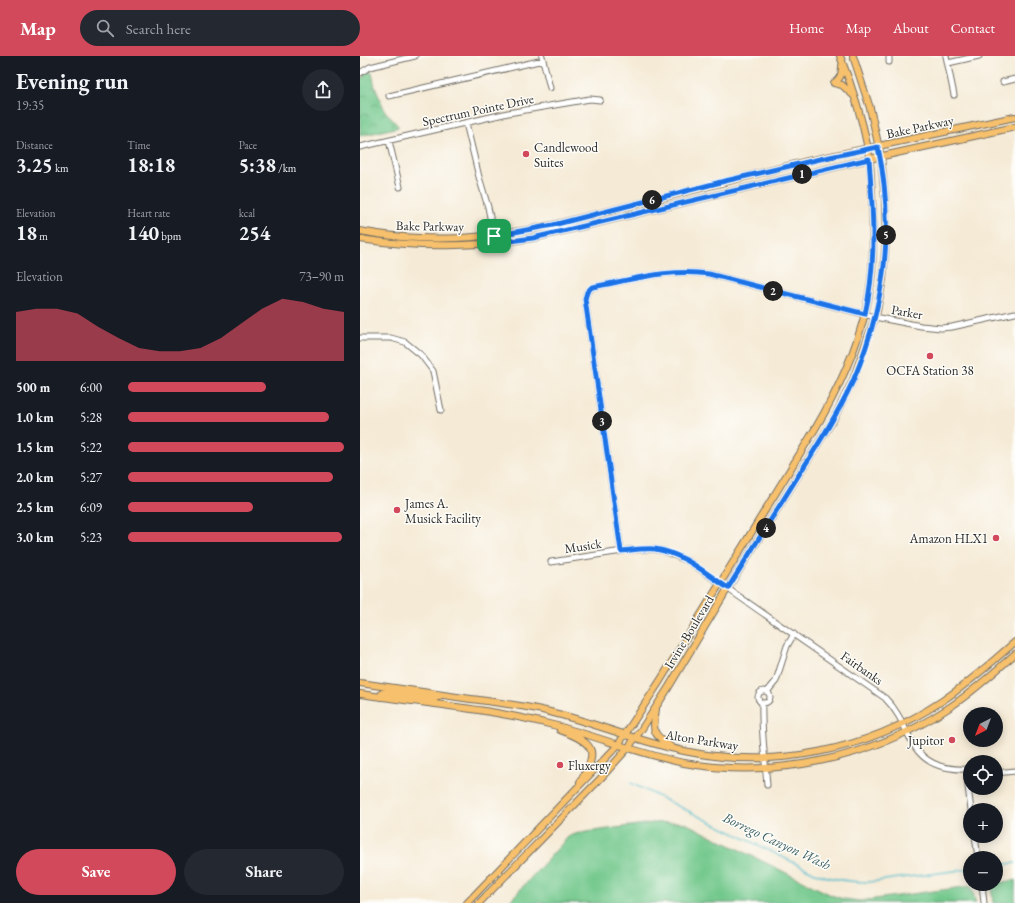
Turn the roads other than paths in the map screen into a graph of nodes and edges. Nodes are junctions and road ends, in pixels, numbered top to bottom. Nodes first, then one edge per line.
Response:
1 (415, 56) edge
2 (840, 56) edge
3 (853, 56) edge
4 (888, 56) edge
5 (946, 56) edge
6 (979, 56) edge
7 (404, 57) edge
8 (543, 58) edge
9 (889, 62) dead end
10 (843, 63) junction
11 (948, 63) junction
12 (360, 73) edge
13 (1015, 79) edge
14 (1004, 82) dead end
15 (550, 88) dead end
16 (853, 95) junction
17 (954, 95) dead end
18 (389, 96) dead end
19 (600, 100) dead end
20 (1015, 117) edge
21 (466, 123) junction
22 (1015, 128) edge
23 (389, 141) junction
24 (360, 147) edge
25 (878, 147) junction
26 (868, 149) junction
27 (880, 157) junction
28 (869, 159) junction
29 (400, 187) dead end
30 (360, 231) edge
31 (494, 236) junction
32 (360, 239) edge
33 (495, 243) junction
34 (1015, 313) edge
35 (865, 314) junction
36 (875, 317) junction
37 (360, 338) edge
38 (440, 410) dead end
39 (621, 551) junction
40 (551, 562) dead end
41 (720, 583) junction
42 (728, 588) junction
43 (794, 634) junction
44 (1015, 642) edge
45 (1015, 654) edge
46 (360, 683) edge
47 (767, 692) junction
48 (360, 694) edge
49 (441, 695) junction
50 (380, 697) junction
51 (762, 703) junction
52 (656, 708) junction
53 (536, 721) junction
54 (902, 724) junction
55 (906, 732) junction
56 (625, 735) junction
57 (635, 738) junction
58 (618, 745) junction
59 (628, 748) junction
60 (673, 749) junction
61 (765, 758) junction
62 (766, 767) junction
63 (963, 769) edge
64 (1015, 771) edge
65 (1003, 772) edge
66 (767, 785) dead end
67 (570, 796) junction
68 (983, 891) edge
69 (467, 903) edge
70 (479, 903) edge
71 (984, 903) edge

1 - 7 street
2 - 10 main road, Irvine Boulevard
3 - 25 main road, Irvine Boulevard
4 - 9 street
5 - 11 street
6 - 11 street
7 - 12 street
8 - 15 street
8 - 18 street
10 - 16 main road, Irvine Boulevard
10 - 16 main road
11 - 17 street
13 - 14 street
16 - 26 main road, Irvine Boulevard
19 - 21 street, Spectrum Pointe Drive
20 - 25 main road, Bake Parkway
21 - 23 street, Spectrum Pointe Drive
21 - 31 street
22 - 27 main road, Bake Parkway
23 - 24 street, Spectrum Pointe Drive
23 - 29 street
25 - 26 main road, Bake Parkway
25 - 27 main road, Irvine Boulevard
26 - 28 main road, Irvine Boulevard
26 - 31 main road, Bake Parkway
27 - 28 main road, Bake Parkway
27 - 36 main road, Irvine Boulevard
28 - 33 main road, Bake Parkway
28 - 35 main road, Irvine Boulevard
30 - 31 main road, Bake Parkway
31 - 33 street
32 - 33 main road, Bake Parkway
34 - 36 street, Parker
35 - 36 street, Parker
35 - 39 street, Parker
35 - 41 main road, Irvine Boulevard
36 - 42 main road, Irvine Boulevard
37 - 38 street
39 - 40 street, Musick
39 - 41 street, Musick
41 - 42 street, Musick
41 - 56 main road, Irvine Boulevard
42 - 43 street, Fairbanks
42 - 52 main road, Irvine Boulevard
43 - 47 street
43 - 54 street, Fairbanks
44 - 54 main road, Alton Parkway
45 - 55 main road, Alton Parkway
46 - 49 main road, Alton Parkway
47 - 51 street
47 - 51 street
48 - 50 main road, Alton Parkway
49 - 50 main road
49 - 56 main road, Alton Parkway
50 - 53 main road, Alton Parkway
51 - 61 street
52 - 57 main road, Irvine Boulevard
52 - 60 main road
53 - 58 main road, Alton Parkway
53 - 67 main road
54 - 55 street, Fairbanks
54 - 61 main road, Alton Parkway
55 - 62 main road, Alton Parkway
55 - 63 street, Fairbanks
56 - 57 main road, Alton Parkway
56 - 58 main road, Irvine Boulevard
57 - 59 main road, Irvine Boulevard
57 - 60 main road, Alton Parkway
58 - 59 main road, Alton Parkway
58 - 67 main road, Irvine Boulevard
59 - 62 main road, Alton Parkway
59 - 70 main road, Irvine Boulevard
60 - 61 main road, Alton Parkway
61 - 62 street
62 - 66 street
64 - 65 street
67 - 69 main road, Irvine Boulevard
68 - 71 street

